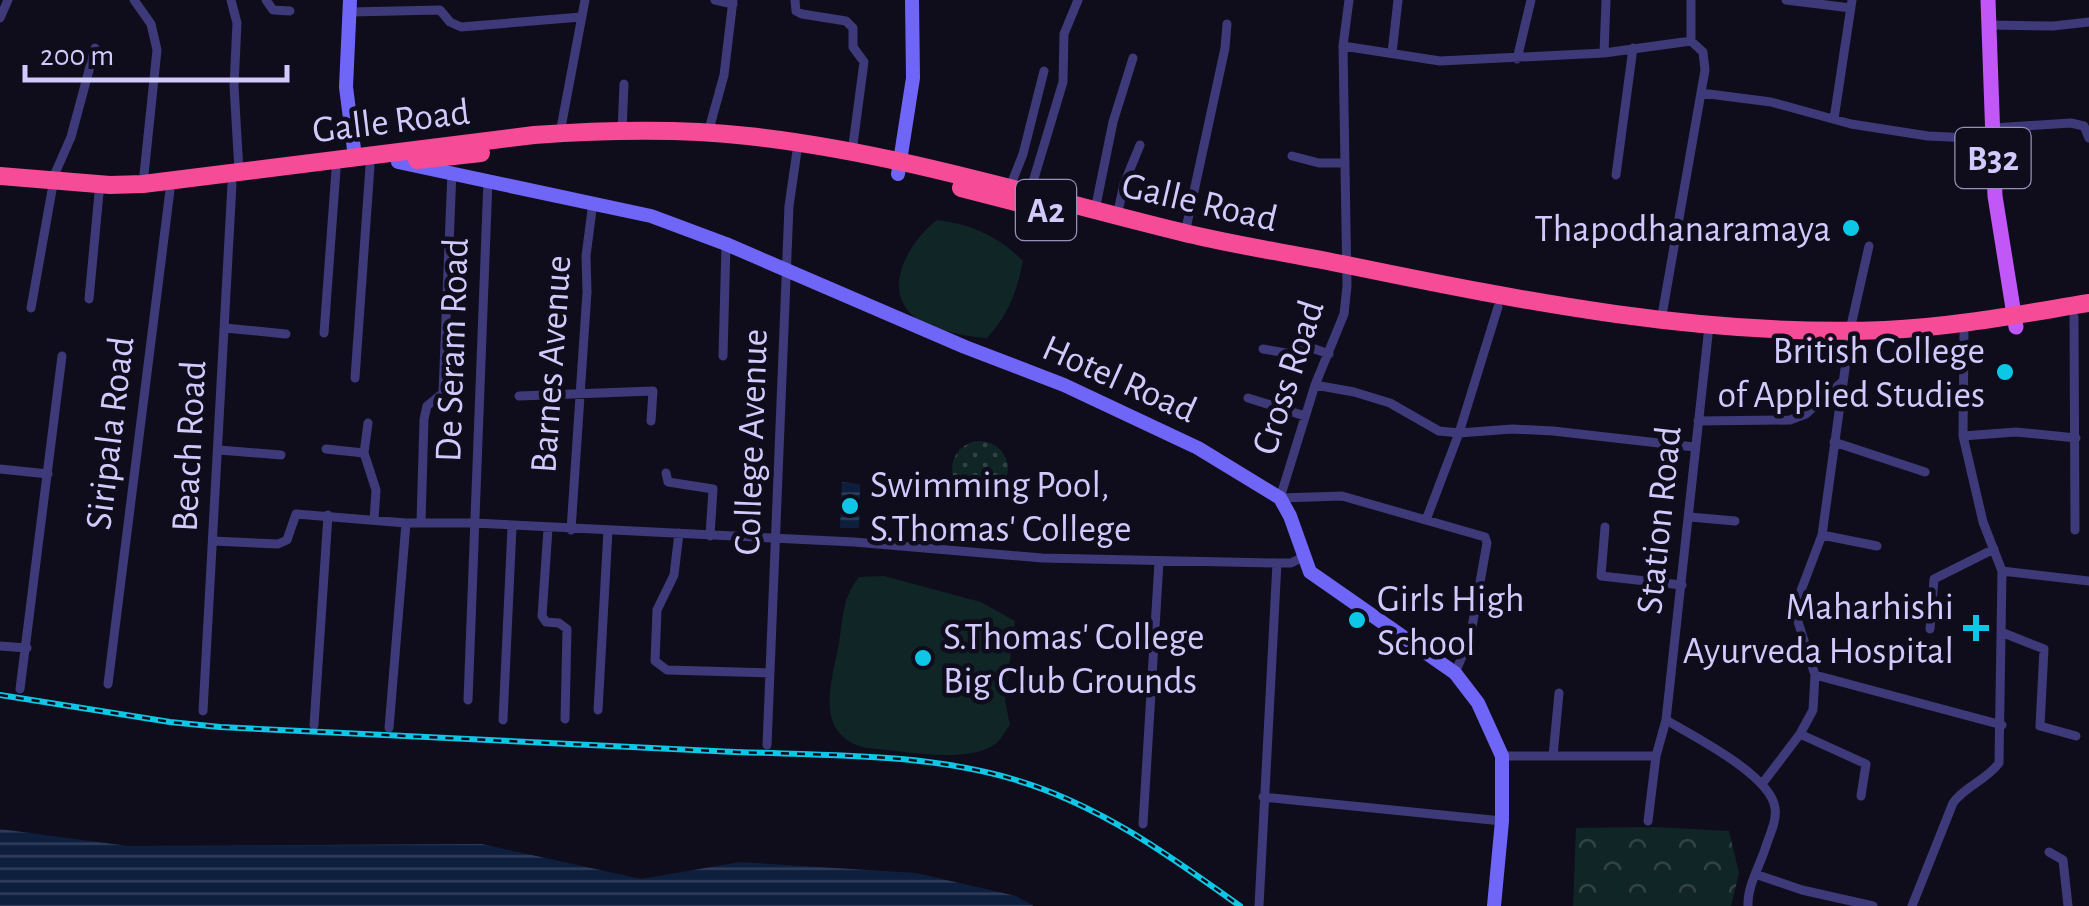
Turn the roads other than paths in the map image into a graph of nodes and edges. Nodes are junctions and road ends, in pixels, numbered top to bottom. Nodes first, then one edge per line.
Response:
1 (8, 0) edge
2 (134, 0) edge
3 (231, 0) edge
4 (266, 0) edge
5 (585, 0) edge
6 (715, 0) edge
7 (795, 0) edge
8 (912, 0) edge
9 (1078, 0) edge
10 (1349, 0) edge
11 (1398, 0) edge
12 (1532, 0) edge
13 (1606, 0) edge
14 (1690, 0) edge
15 (1786, 0) edge
16 (1988, 0) edge
17 (733, 2) edge
18 (1851, 4) edge
19 (351, 6) edge
20 (392, 6) edge
21 (290, 11) dead end
22 (581, 17) junction
23 (0, 18) edge
24 (2089, 22) edge
25 (1227, 24) dead end
26 (1988, 25) junction
27 (1691, 41) junction
28 (1343, 46) junction
29 (95, 48) dead end
30 (1633, 48) junction
31 (1392, 53) junction
32 (1604, 53) junction
33 (1133, 58) dead end
34 (1517, 58) junction
35 (1044, 71) dead end
36 (624, 84) dead end
37 (1702, 92) junction
38 (1834, 120) junction
39 (622, 131) junction
40 (560, 133) junction
41 (708, 133) junction
42 (1992, 134) junction
43 (2089, 138) edge
44 (1140, 145) dead end
45 (797, 148) junction
46 (852, 152) junction
47 (1292, 156) dead end
48 (450, 158) junction
49 (363, 161) junction
50 (1344, 162) junction
51 (899, 168) junction
52 (336, 170) junction
53 (1616, 175) dead end
54 (0, 176) edge
55 (236, 179) junction
56 (488, 180) junction
57 (143, 184) junction
58 (0, 186) edge
59 (52, 186) junction
60 (1010, 187) junction
61 (170, 190) junction
62 (99, 193) junction
63 (1028, 199) junction
64 (593, 202) junction
65 (1095, 210) junction
66 (1117, 216) junction
67 (1185, 233) junction
68 (726, 244) junction
69 (1868, 246) dead end
70 (786, 268) junction
71 (1346, 270) junction
72 (89, 299) dead end
73 (2089, 303) edge
74 (1498, 307) dead end
75 (31, 308) dead end
76 (2081, 315) edge
77 (1661, 321) junction
78 (2015, 321) junction
79 (225, 328) junction
80 (1709, 331) junction
81 (324, 333) dead end
82 (1964, 333) junction
83 (286, 334) dead end
84 (1850, 335) junction
85 (1263, 349) dead end
86 (1328, 354) junction
87 (62, 356) dead end
88 (723, 356) dead end
89 (355, 378) dead end
90 (1843, 381) junction
91 (1315, 385) junction
92 (578, 394) junction
93 (520, 396) dead end
94 (1248, 398) dead end
95 (1305, 416) junction
96 (652, 420) dead end
97 (1698, 420) junction
98 (368, 423) dead end
99 (1459, 433) junction
100 (1963, 436) junction
101 (2076, 438) junction
102 (1834, 442) junction
103 (1694, 448) junction
104 (326, 449) dead end
105 (219, 450) junction
106 (364, 452) junction
107 (280, 455) dead end
108 (0, 469) edge
109 (1926, 472) dead end
110 (666, 473) dead end
111 (48, 474) junction
112 (1280, 498) junction
113 (328, 515) junction
114 (1690, 517) junction
115 (374, 520) junction
116 (1426, 520) junction
117 (1735, 521) dead end
118 (421, 522) junction
119 (406, 523) junction
120 (474, 523) junction
121 (512, 527) junction
122 (1605, 527) dead end
123 (548, 529) junction
124 (570, 530) junction
125 (608, 530) junction
126 (2075, 530) dead end
127 (679, 533) junction
128 (1822, 534) junction
129 (710, 536) junction
130 (776, 539) junction
131 (213, 541) junction
132 (1877, 546) dead end
133 (1994, 549) junction
134 (1303, 557) junction
135 (1158, 562) junction
136 (1277, 564) junction
137 (2002, 572) junction
138 (2089, 581) edge
139 (1682, 585) junction
140 (1930, 629) dead end
141 (2001, 632) junction
142 (0, 646) edge
143 (27, 648) junction
144 (770, 673) junction
145 (1456, 673) junction
146 (1815, 675) junction
147 (108, 684) dead end
148 (20, 689) dead end
149 (1560, 693) dead end
150 (468, 700) dead end
151 (598, 710) dead end
152 (203, 711) dead end
153 (566, 719) dead end
154 (503, 720) dead end
155 (1666, 720) junction
156 (2002, 724) junction
157 (314, 725) dead end
158 (389, 728) dead end
159 (1800, 734) junction
160 (2076, 736) dead end
161 (767, 745) dead end
162 (1502, 756) junction
163 (1552, 756) junction
164 (1656, 756) junction
165 (1762, 784) junction
166 (1861, 796) dead end
167 (1263, 798) junction
168 (1502, 821) junction
169 (1648, 821) dead end
170 (1143, 824) dead end
171 (2049, 852) dead end
172 (1758, 874) junction
173 (1259, 906) edge
174 (1494, 906) edge
175 (1748, 906) edge
176 (1874, 906) edge
177 (1912, 906) edge
178 (2068, 906) edge

1 - 23 street
2 - 57 street
3 - 55 street, Beach Road
4 - 21 street
5 - 22 street
6 - 17 street
7 - 46 street
8 - 51 street
9 - 63 street
10 - 28 street, Cross Road
11 - 31 street
12 - 34 street
13 - 32 street
14 - 27 street
15 - 18 street
16 - 26 main road, B32
17 - 41 street
18 - 38 street
19 - 20 street
19 - 49 street
20 - 22 street
22 - 40 street
24 - 26 street
25 - 67 street
26 - 42 main road, B32
27 - 30 street
27 - 37 street
28 - 31 street
28 - 50 street, Cross Road
29 - 59 street
30 - 32 street
30 - 53 street
31 - 34 street
32 - 34 street
33 - 65 street
35 - 60 street
36 - 39 street
37 - 38 street
37 - 77 street
38 - 42 street
39 - 40 highway, Galle Road / A2
39 - 41 highway, Galle Road / A2
40 - 48 highway, Galle Road / A2
41 - 45 highway, Galle Road / A2
42 - 43 street
42 - 78 main road, B32
44 - 66 street
45 - 46 highway, Galle Road / A2
45 - 48 highway, Galle Road / A2
45 - 51 highway, Galle Road / A2
45 - 70 street, College Avenue
46 - 51 highway, Galle Road / A2
47 - 50 street
48 - 49 highway, Galle Road / A2
48 - 49 highway, Galle Road / A2
48 - 56 street, Hotel Road
48 - 118 street
49 - 52 highway, Galle Road / A2
49 - 55 highway, Galle Road / A2
49 - 89 street
50 - 71 street, Cross Road
51 - 60 highway, Galle Road / A2
51 - 63 highway, Galle Road / A2
52 - 55 highway, Galle Road / A2
52 - 81 street
54 - 59 highway, Galle Road / A2
55 - 57 highway, Galle Road / A2
55 - 61 highway, Galle Road / A2
55 - 79 street, Beach Road
56 - 64 street, Hotel Road
56 - 120 street, De Seram Road
57 - 59 highway, Galle Road / A2
58 - 59 highway, Galle Road / A2
59 - 62 highway, Galle Road / A2
59 - 75 street
60 - 63 highway, Galle Road / A2
61 - 62 highway, Galle Road / A2
61 - 147 street, Siripala Road
62 - 72 street
63 - 65 highway, Galle Road / A2
63 - 71 highway, Galle Road / A2
64 - 68 street, Hotel Road
64 - 92 street, Barnes Avenue
65 - 66 highway, Galle Road / A2
66 - 67 highway, Galle Road / A2
67 - 71 highway, Galle Road / A2
68 - 70 street, Hotel Road
68 - 88 street
69 - 84 street
70 - 112 street, Hotel Road
70 - 130 street, College Avenue
71 - 77 highway, Galle Road / A2
71 - 80 highway, Galle Road / A2
71 - 86 street, Cross Road
73 - 78 highway, Galle Road / A2
74 - 99 street
76 - 78 highway, Galle Road / A2
76 - 101 street
77 - 80 highway, Galle Road / A2
78 - 82 highway, Galle Road / A2
78 - 84 highway, Galle Road / A2
79 - 83 street
79 - 105 street, Beach Road
80 - 84 highway, Galle Road / A2
80 - 97 street, Station Road
82 - 84 highway, Galle Road / A2
82 - 100 street
84 - 90 street
85 - 86 street
86 - 91 street, Cross Road
87 - 111 street
90 - 97 street
90 - 102 street
91 - 95 street, Cross Road
91 - 99 street
92 - 93 street
92 - 96 street
92 - 124 street, Barnes Avenue
94 - 95 street
95 - 112 street, Cross Road
97 - 103 street, Station Road
98 - 106 street
99 - 103 street
99 - 116 street
100 - 101 street
100 - 133 street
101 - 126 street
102 - 109 street
102 - 128 street
103 - 114 street, Station Road
104 - 106 street
105 - 107 street
105 - 131 street, Beach Road
106 - 115 street
108 - 111 street
110 - 129 street
111 - 143 street
112 - 116 street
112 - 134 street
113 - 115 street
113 - 131 street
113 - 157 street
114 - 117 street
114 - 139 street, Station Road
115 - 119 street
116 - 145 street
118 - 119 street
118 - 120 street
119 - 158 street
120 - 121 street
120 - 150 street, De Seram Road
121 - 123 street
121 - 154 street
122 - 139 street
123 - 124 street
123 - 153 street
124 - 125 street
125 - 127 street
125 - 151 street
127 - 129 street
127 - 144 street
128 - 132 street
128 - 146 street
129 - 130 street
130 - 135 street
130 - 144 street, College Avenue
131 - 152 street, Beach Road
133 - 137 street
133 - 140 street
134 - 136 street
134 - 145 street
135 - 136 street
135 - 170 street
136 - 167 street
137 - 138 street
137 - 141 street
139 - 155 street, Station Road
141 - 156 street
141 - 160 street
142 - 143 street
143 - 148 street
144 - 161 street, College Avenue
145 - 162 street
146 - 156 street
146 - 159 street
149 - 163 street
155 - 164 street, Station Road
155 - 165 street
156 - 177 street
159 - 165 street
159 - 166 street
162 - 163 street
162 - 168 street
163 - 164 street
164 - 169 street, Station Road
165 - 172 street
167 - 168 street
167 - 173 street
168 - 174 street
171 - 178 street
172 - 175 street
172 - 176 street

